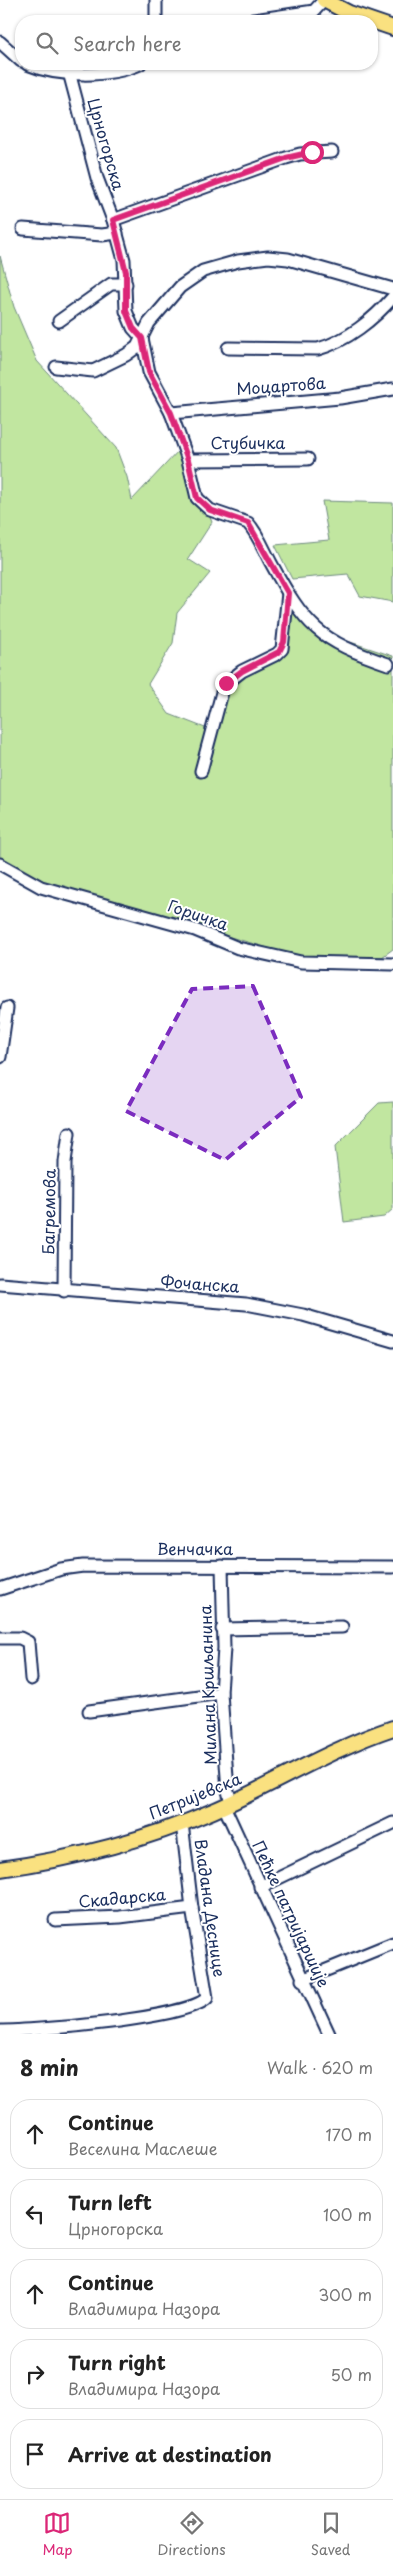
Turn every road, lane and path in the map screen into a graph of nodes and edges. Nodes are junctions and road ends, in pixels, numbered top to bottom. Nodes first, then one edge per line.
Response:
1 (156, 0) edge
2 (324, 0) edge
3 (156, 15) edge
4 (287, 15) edge
5 (354, 15) edge
6 (378, 23) edge
7 (393, 28) edge
8 (0, 42) edge
9 (15, 55) edge
10 (49, 70) edge
11 (121, 70) edge
12 (69, 72) junction
13 (332, 152) dead end
14 (113, 220) junction
15 (23, 229) dead end
16 (116, 233) junction
17 (126, 284) junction
18 (393, 289) edge
19 (393, 297) edge
20 (59, 321) dead end
21 (142, 338) junction
22 (228, 348) dead end
23 (56, 367) dead end
24 (393, 388) edge
25 (171, 413) junction
26 (308, 459) dead end
27 (188, 460) junction
28 (288, 593) junction
29 (388, 664) dead end
30 (200, 771) dead end
31 (0, 864) edge
32 (393, 964) edge
33 (7, 1008) dead end
34 (0, 1058) edge
35 (69, 1133) dead end
36 (0, 1284) edge
37 (64, 1291) junction
38 (393, 1341) edge
39 (222, 1566) junction
40 (393, 1567) edge
41 (0, 1589) edge
42 (342, 1627) dead end
43 (222, 1629) junction
44 (0, 1638) edge
45 (31, 1679) dead end
46 (221, 1693) junction
47 (89, 1712) dead end
48 (393, 1728) edge
49 (228, 1804) junction
50 (182, 1823) junction
51 (393, 1823) edge
52 (0, 1869) edge
53 (260, 1887) junction
54 (192, 1908) junction
55 (55, 1920) dead end
56 (393, 1943) edge
57 (302, 1980) junction
58 (0, 2031) edge
59 (41, 2031) edge
60 (329, 2034) edge

1 - 3 street
2 - 4 street
2 - 5 main road
6 - 7 main road
8 - 9 street
10 - 12 street
11 - 12 street
12 - 14 street, Црногорска
13 - 14 street
14 - 16 street, Црногорска
15 - 16 street
16 - 17 street, Црногорска
17 - 20 street
17 - 21 street, Црногорска
18 - 21 street
19 - 22 street
21 - 23 street
21 - 25 street
24 - 25 street, Моцартова
25 - 27 street
26 - 27 street, Стубичка
27 - 28 street
28 - 29 street
28 - 30 street
31 - 32 street, Горичка
33 - 34 street
35 - 37 street, Багремова
36 - 37 street, Фочанска
37 - 38 street, Фочанска
39 - 40 street, Венчачка
39 - 41 street, Венчачка
39 - 43 street, Милана Кршљанина
42 - 43 street
43 - 46 street, Милана Кршљанина
44 - 45 street
46 - 47 street
46 - 49 street, Милана Кршљанина
48 - 49 main road, Петријевска
49 - 50 main road, Петријевска
49 - 53 street, Пећке патријаршије
50 - 52 main road, Петријевска
50 - 54 street, Владана Деснице
51 - 53 street
53 - 57 street, Пећке патријаршије
54 - 55 street, Скадарска
54 - 59 street, Владана Деснице
56 - 57 street
57 - 60 street, Пећке патријаршије
58 - 59 street

